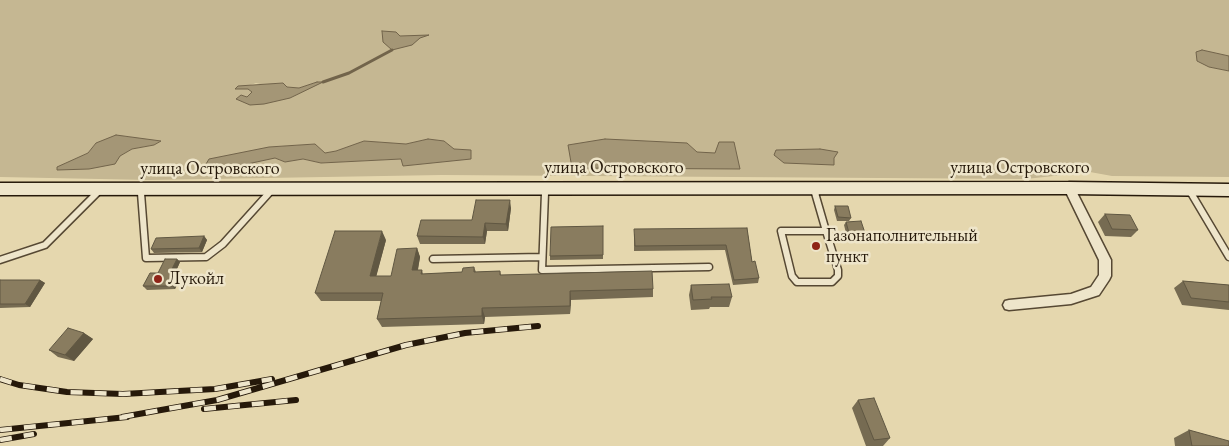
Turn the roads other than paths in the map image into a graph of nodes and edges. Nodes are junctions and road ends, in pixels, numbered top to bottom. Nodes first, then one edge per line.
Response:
1 (814, 188) junction
2 (1069, 188) junction
3 (0, 189) edge
4 (101, 189) junction
5 (141, 189) junction
6 (272, 189) junction
7 (546, 189) junction
8 (1189, 190) junction
9 (1229, 190) edge
10 (826, 231) junction
11 (542, 256) junction
12 (1229, 257) edge
13 (433, 259) dead end
14 (0, 260) edge
15 (709, 267) dead end
16 (1009, 305) dead end

1 - 2 main road, улица Островского
1 - 7 main road, улица Островского
1 - 10 lane
2 - 8 main road, улица Островского
2 - 16 street
3 - 4 main road, улица Островского
4 - 5 main road, улица Островского
4 - 14 lane
5 - 6 main road, улица Островского
5 - 6 lane
6 - 7 main road, улица Островского
7 - 11 lane
8 - 9 main road, улица Островского
8 - 12 lane
10 - 10 lane
11 - 13 lane
11 - 15 lane

